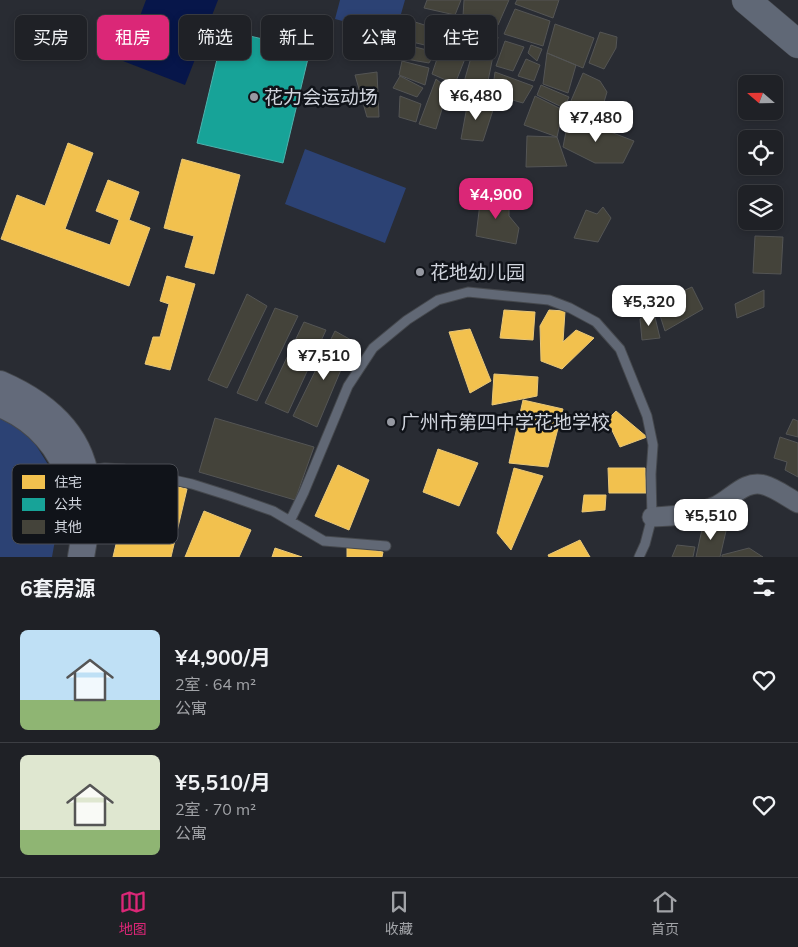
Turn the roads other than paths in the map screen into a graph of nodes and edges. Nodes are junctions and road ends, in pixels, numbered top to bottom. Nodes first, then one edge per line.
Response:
1 (746, 0) edge
2 (798, 44) edge
3 (0, 384) edge
4 (0, 404) edge
5 (64, 464) edge
6 (83, 464) edge
7 (178, 481) edge
8 (798, 503) edge
9 (652, 517) junction
10 (290, 521) junction
11 (66, 544) edge
12 (84, 544) edge
13 (386, 546) dead end
14 (64, 557) edge
15 (82, 557) edge
16 (639, 557) edge

1 - 2 main road
3 - 6 main road
4 - 5 main road
7 - 10 lane
8 - 9 street
9 - 10 lane
9 - 16 lane
10 - 13 lane
11 - 14 main road
12 - 15 main road

